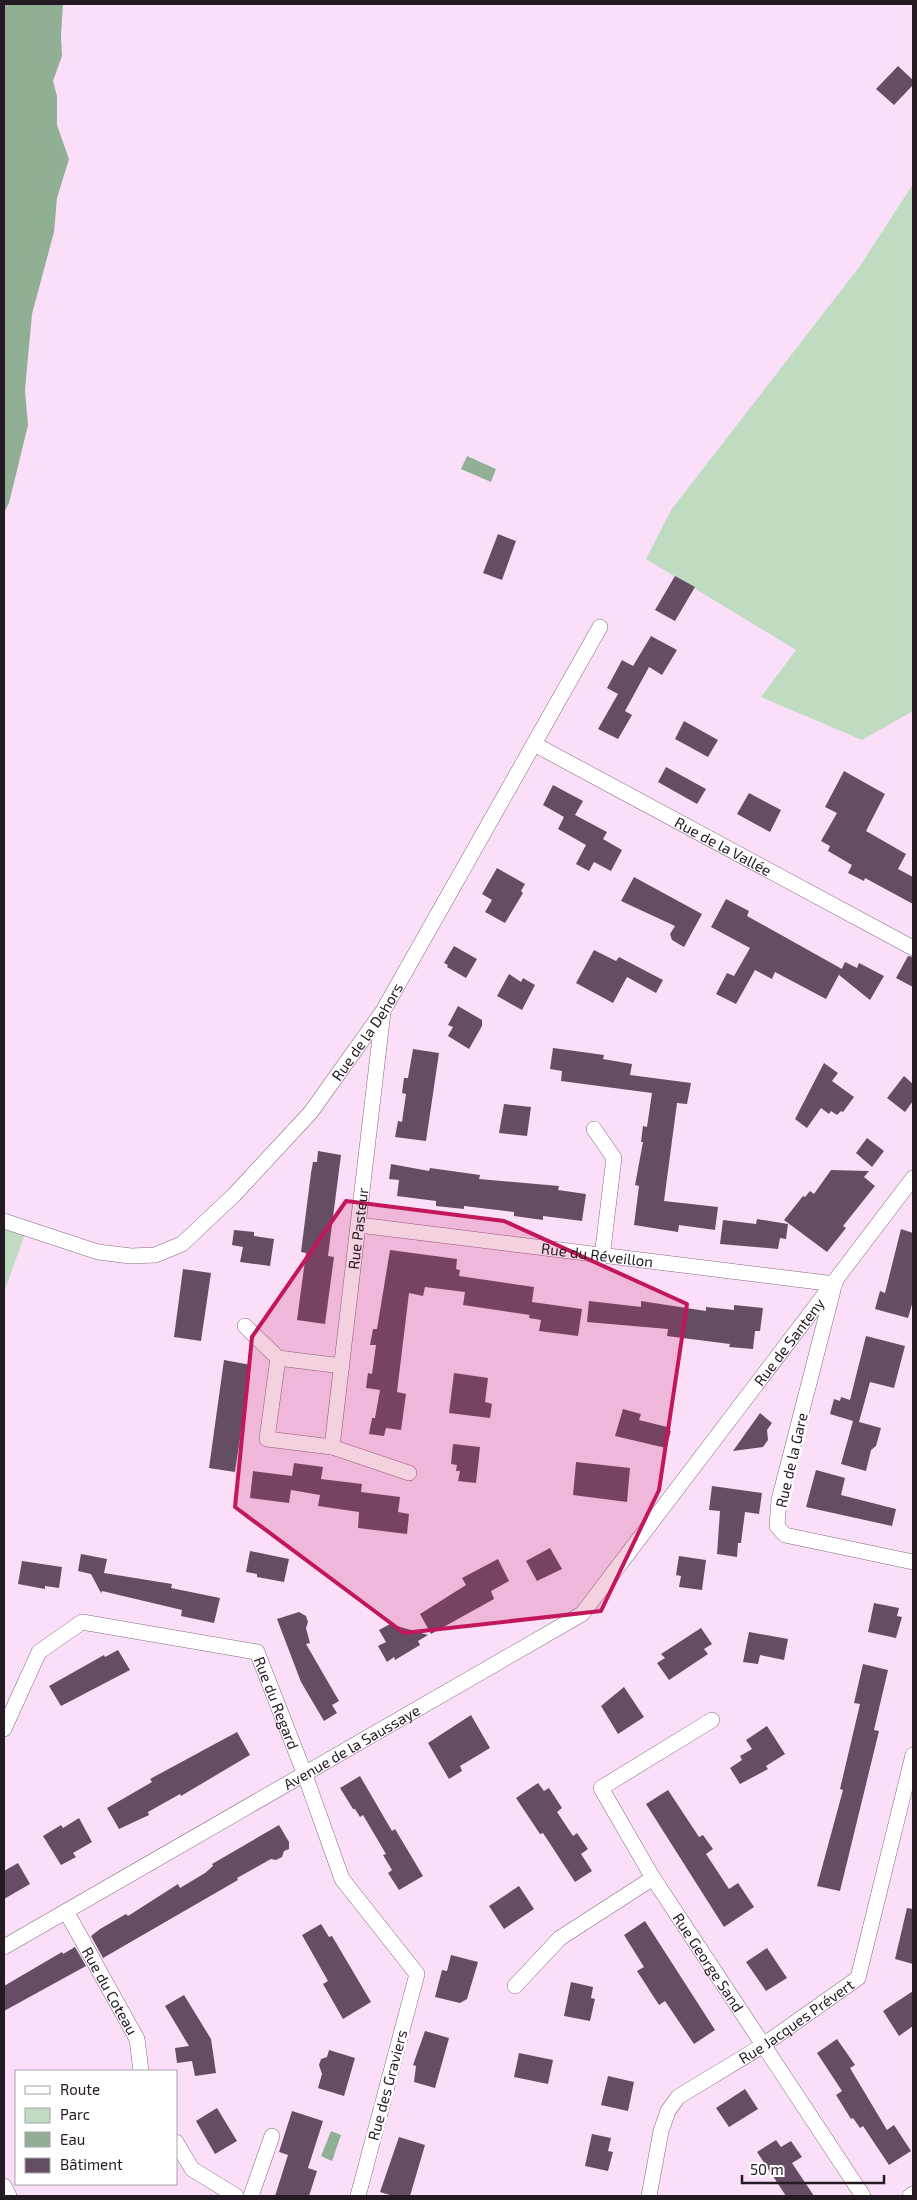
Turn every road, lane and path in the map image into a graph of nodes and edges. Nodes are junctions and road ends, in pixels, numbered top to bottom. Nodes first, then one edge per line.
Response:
1 (600, 627) dead end
2 (534, 744) junction
3 (913, 948) edge
4 (383, 1011) junction
5 (594, 1129) dead end
6 (913, 1178) edge
7 (4, 1221) edge
8 (359, 1225) junction
9 (602, 1257) junction
10 (835, 1284) junction
11 (245, 1326) dead end
12 (278, 1358) junction
13 (342, 1366) junction
14 (332, 1448) junction
15 (409, 1473) dead end
16 (665, 1508) joint
17 (913, 1562) edge
18 (712, 1720) dead end
19 (4, 1729) edge
20 (913, 1755) edge
21 (305, 1775) junction
22 (653, 1878) junction
23 (67, 1912) junction
24 (4, 1947) edge
25 (417, 1974) joint
26 (515, 1986) dead end
27 (762, 2046) junction
28 (142, 2070) edge
29 (272, 2136) dead end
30 (178, 2145) edge
31 (4, 2186) edge
32 (913, 2194) edge
33 (9, 2196) edge
34 (236, 2196) edge
35 (251, 2196) edge
36 (358, 2196) edge
37 (649, 2196) edge
38 (863, 2196) edge
39 (910, 2196) edge

1 - 2 street, Rue de la Dehors
2 - 3 street, Rue de la Vallée
2 - 4 street, Rue de la Dehors
4 - 7 street, Rue de la Dehors
4 - 8 street, Rue Pasteur
5 - 9 street
6 - 10 street, Rue de Santeny
8 - 9 street, Rue du Réveillon
8 - 13 street, Rue Pasteur
9 - 10 street, Rue du Réveillon
10 - 16 street, Rue de Santeny
10 - 17 street, Rue de la Gare
11 - 12 street
12 - 13 street
12 - 14 street
13 - 14 street, Rue Pasteur
14 - 15 street
16 - 21 street, Avenue de la Saussaye
18 - 22 street, Rue George Sand
19 - 21 street, Rue du Regard
20 - 27 street, Rue Jacques Prévert
21 - 23 street, Avenue de la Saussaye
21 - 25 street, Rue du Regard
22 - 26 street
22 - 27 street, Rue George Sand
23 - 24 street, Avenue de la Saussaye
23 - 28 street, Rue du Coteau
25 - 36 street, Rue des Graviers
27 - 37 street, Rue Jacques Prévert
27 - 38 street, Rue George Sand
29 - 35 street
30 - 34 street
31 - 33 street
32 - 39 street

